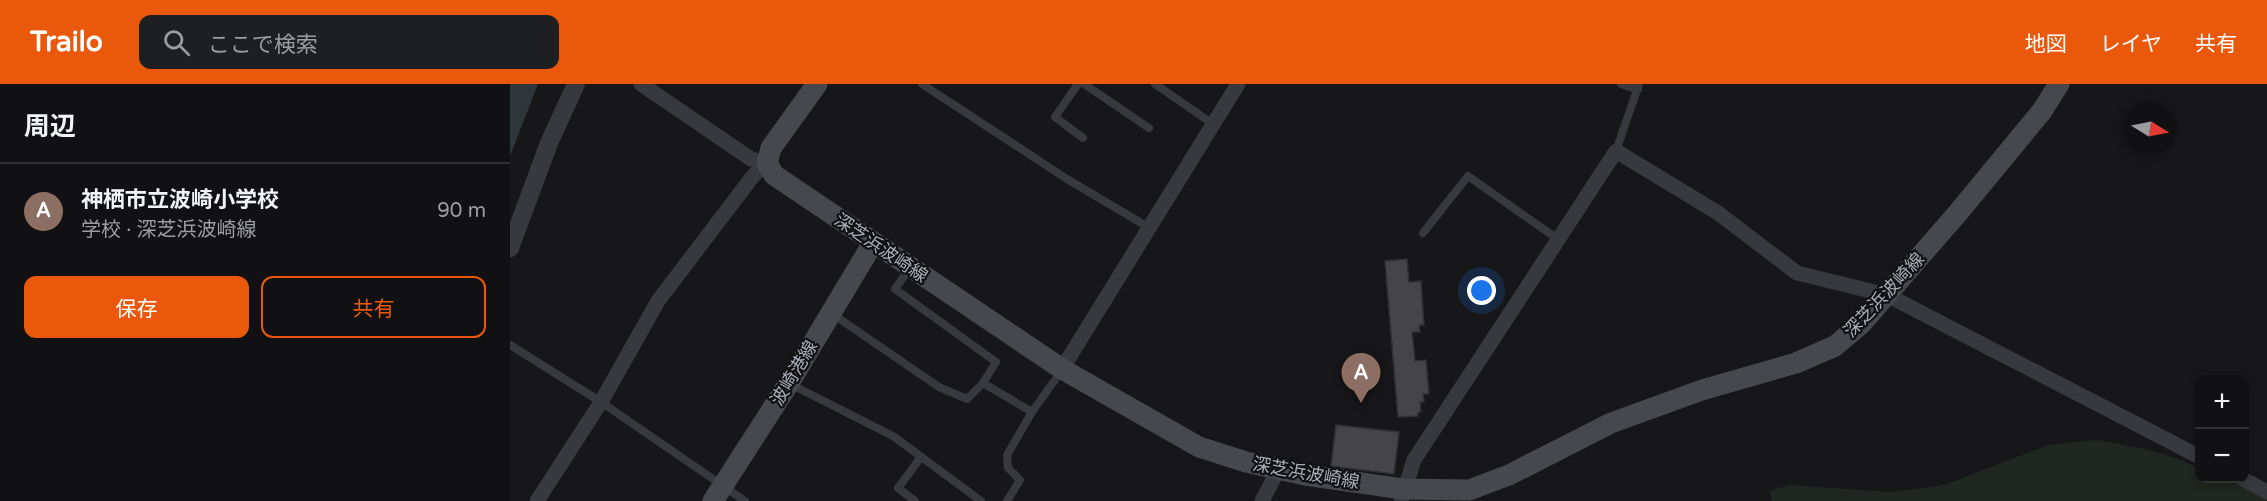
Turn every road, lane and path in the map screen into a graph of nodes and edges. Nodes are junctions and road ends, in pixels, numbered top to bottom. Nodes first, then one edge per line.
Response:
1 (576, 84) edge
2 (641, 84) edge
3 (817, 84) edge
4 (922, 84) edge
5 (1078, 84) edge
6 (1084, 84) edge
7 (1155, 84) edge
8 (1238, 84) edge
9 (1621, 84) edge
10 (2059, 84) edge
11 (1638, 87) edge
12 (1213, 124) junction
13 (1149, 128) dead end
14 (1083, 138) dead end
15 (1616, 151) junction
16 (767, 163) junction
17 (1148, 227) junction
18 (1423, 233) dead end
19 (1559, 240) junction
20 (873, 243) junction
21 (510, 248) edge
22 (910, 267) junction
23 (1887, 295) junction
24 (830, 312) junction
25 (510, 345) edge
26 (1062, 369) junction
27 (789, 383) junction
28 (983, 383) junction
29 (601, 402) junction
30 (1032, 412) junction
31 (2195, 455) edge
32 (921, 457) junction
33 (1277, 469) junction
34 (2249, 482) edge
35 (2267, 492) edge
36 (718, 493) edge
37 (1402, 495) edge
38 (537, 501) edge
39 (745, 501) edge
40 (915, 501) edge
41 (981, 501) edge
42 (1007, 501) edge
43 (1262, 501) edge

1 - 21 street
2 - 16 street
3 - 16 main road
4 - 17 lane
5 - 14 lane
6 - 13 lane
7 - 12 lane
8 - 12 street
9 - 11 lane
10 - 23 main road, 深芝浜波崎線
11 - 15 lane
12 - 17 street
15 - 19 street
15 - 23 street
16 - 20 main road, 深芝浜波崎線
16 - 29 street
17 - 26 street
18 - 19 lane
19 - 37 street
20 - 22 main road, 深芝浜波崎線
20 - 24 main road, 波崎港線
22 - 26 main road, 深芝浜波崎線
22 - 28 lane
23 - 31 street
23 - 37 main road, 深芝浜波崎線
24 - 27 main road, 波崎港線
24 - 28 lane
25 - 29 lane
26 - 30 lane
26 - 33 main road, 深芝浜波崎線
27 - 32 lane
27 - 36 main road, 波崎港線
28 - 30 lane
29 - 36 lane
29 - 38 street
30 - 42 lane
32 - 40 lane
32 - 41 lane
33 - 37 main road, 深芝浜波崎線
33 - 43 street
34 - 35 street
36 - 39 lane

